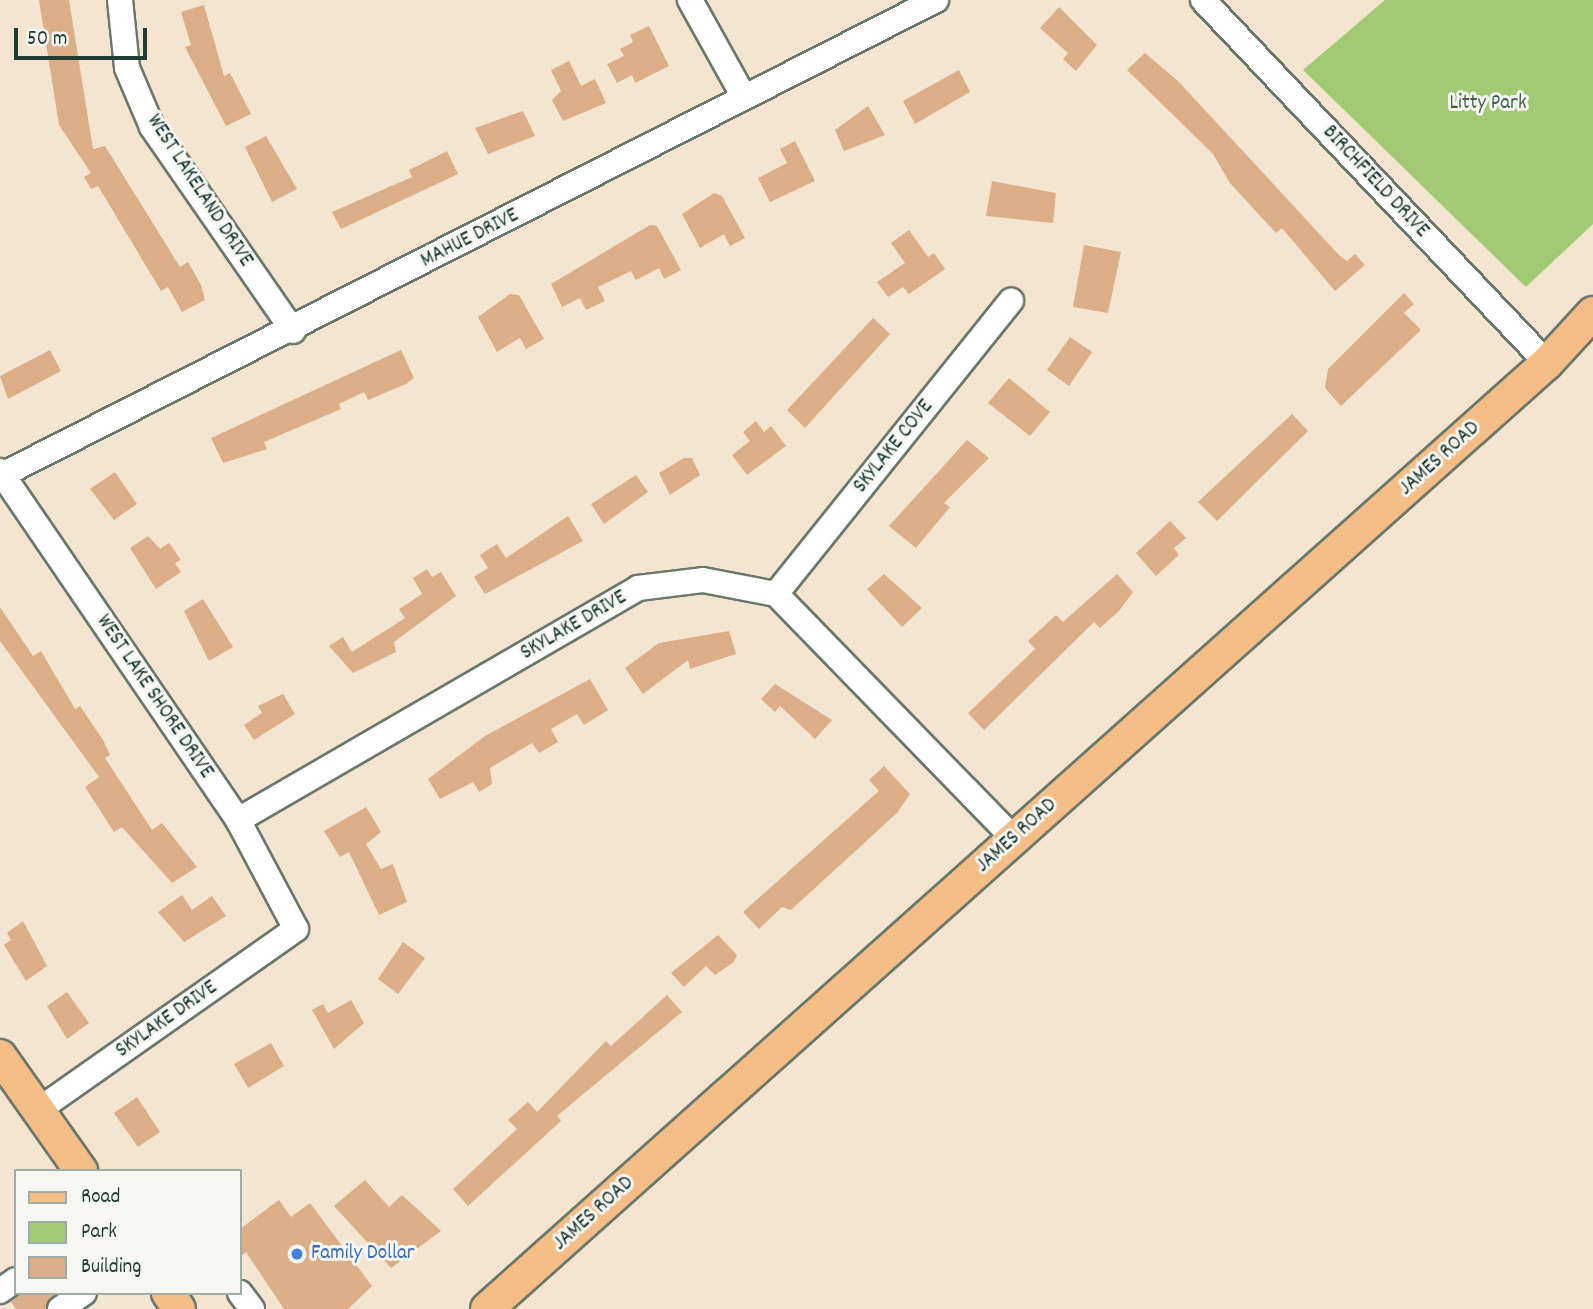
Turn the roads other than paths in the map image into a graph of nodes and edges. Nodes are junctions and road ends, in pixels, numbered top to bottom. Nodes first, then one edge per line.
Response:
1 (121, 0) edge
2 (690, 0) edge
3 (936, 0) edge
4 (1203, 0) edge
5 (744, 97) junction
6 (1011, 300) dead end
7 (1593, 313) edge
8 (293, 331) junction
9 (1593, 331) edge
10 (1547, 363) junction
11 (1, 473) edge
12 (776, 594) junction
13 (238, 820) junction
14 (1014, 839) junction
15 (296, 929) joint
16 (0, 1056) edge
17 (38, 1110) junction
18 (80, 1169) edge
19 (80, 1295) edge
20 (60, 1309) edge
21 (487, 1309) edge

1 - 8 street, WEST LAKELAND DRIVE
2 - 5 street
3 - 5 street, MAHUE DRIVE
4 - 10 street, BIRCHFIELD DRIVE
5 - 8 street, MAHUE DRIVE
6 - 12 street, SKYLAKE COVE
7 - 10 main road, JAMES ROAD
8 - 11 street, MAHUE DRIVE
9 - 10 main road, JAMES ROAD
10 - 14 main road, JAMES ROAD
11 - 13 street, WEST LAKE SHORE DRIVE
12 - 13 street, SKYLAKE DRIVE
12 - 14 street
13 - 15 street, WEST LAKE SHORE DRIVE
14 - 21 main road, JAMES ROAD
15 - 17 street, SKYLAKE DRIVE
16 - 17 main road
17 - 18 main road
19 - 20 street

